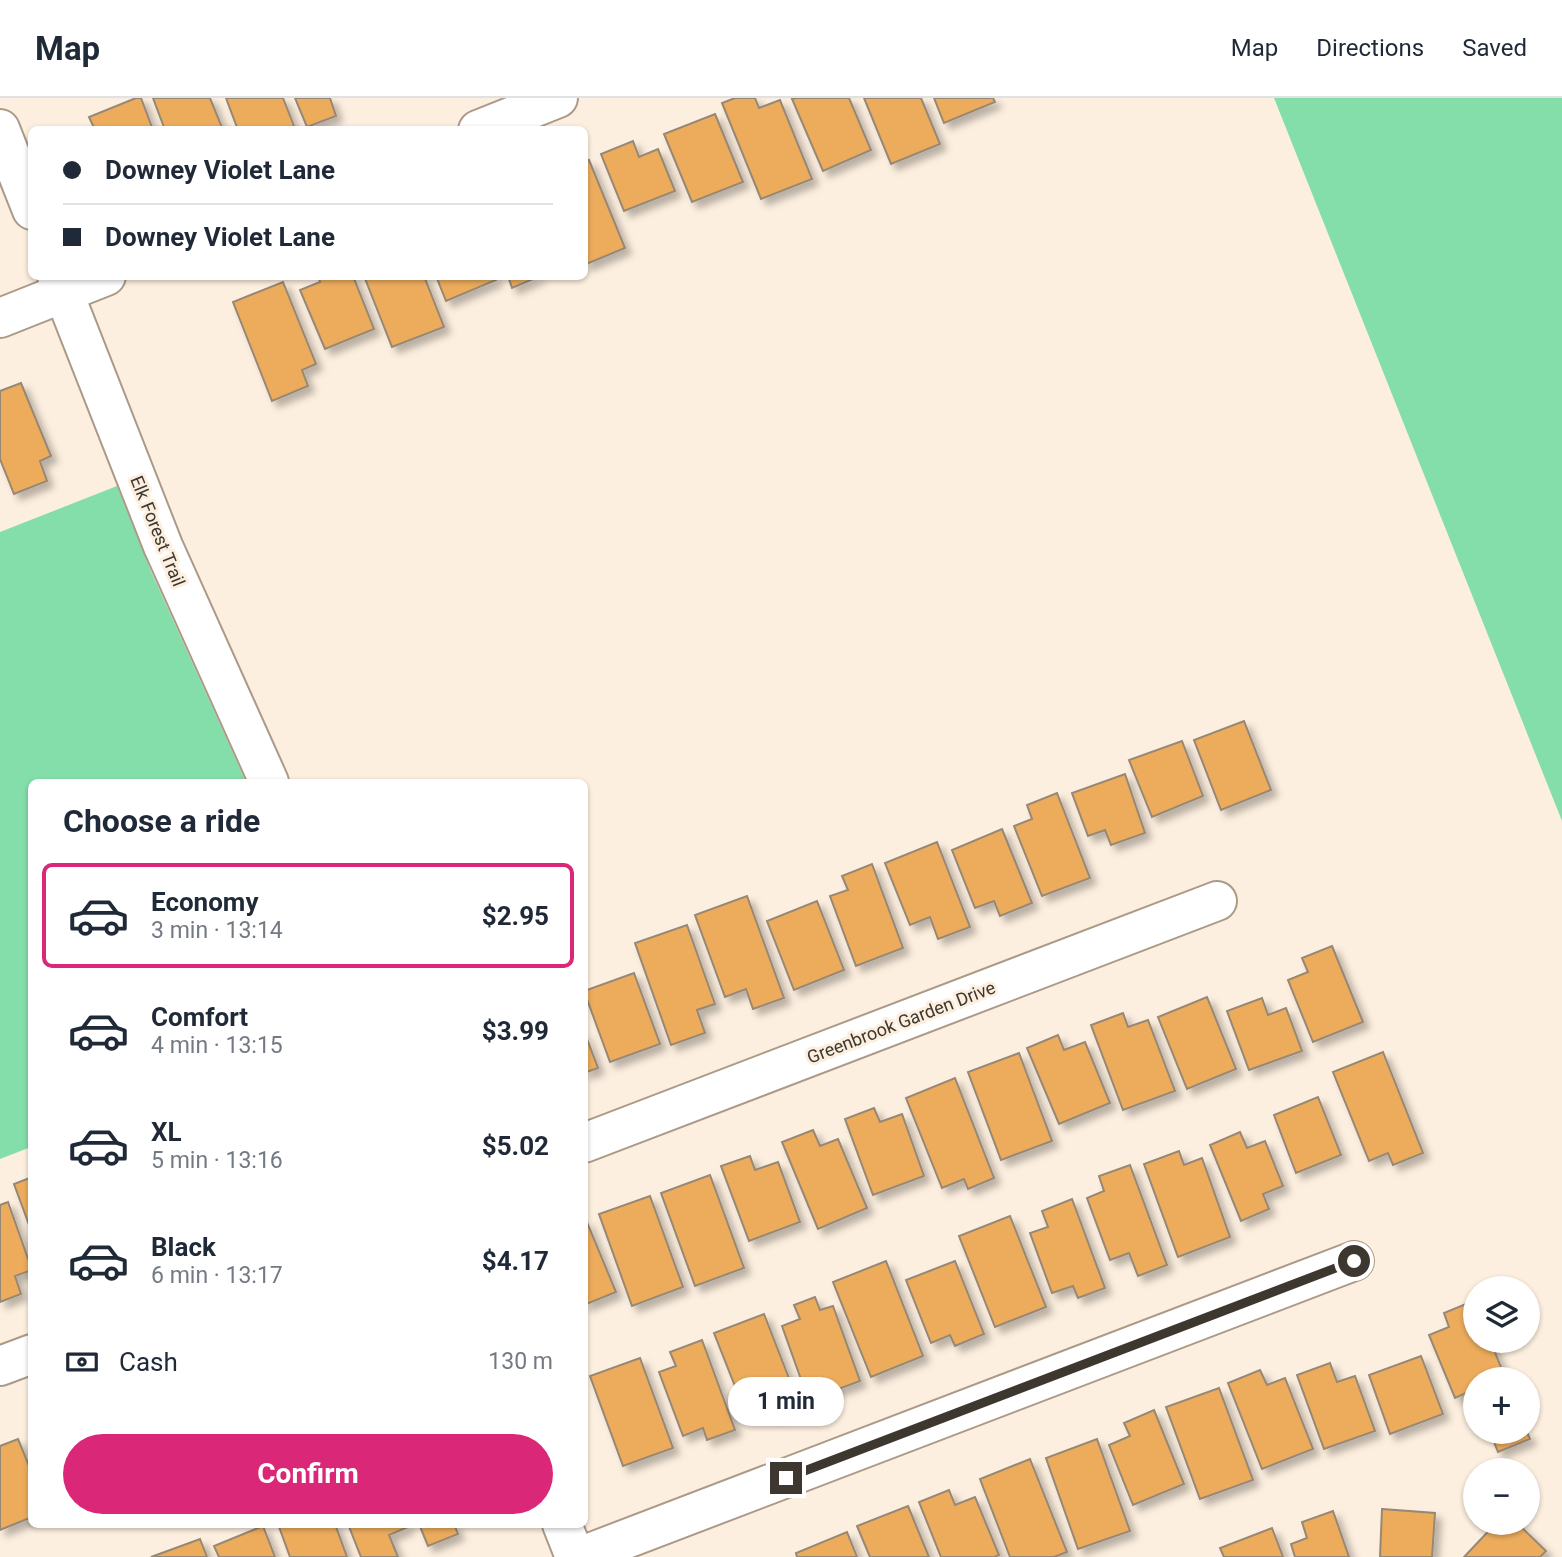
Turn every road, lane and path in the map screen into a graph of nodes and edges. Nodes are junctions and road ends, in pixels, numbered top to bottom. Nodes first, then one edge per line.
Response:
1 (558, 98) edge
2 (488, 126) edge
3 (0, 129) edge
4 (28, 201) edge
5 (86, 280) edge
6 (60, 285) edge
7 (0, 318) edge
8 (268, 779) edge
9 (1217, 901) dead end
10 (588, 1141) edge
11 (1354, 1261) dead end
12 (28, 1356) edge
13 (0, 1366) edge
14 (564, 1528) edge
15 (577, 1557) edge

1 - 2 street
3 - 4 street
5 - 6 street
6 - 7 street
6 - 8 street, Elk Forest Trail
9 - 10 street, Greenbrook Garden Drive
11 - 15 street
12 - 13 street
14 - 15 street

